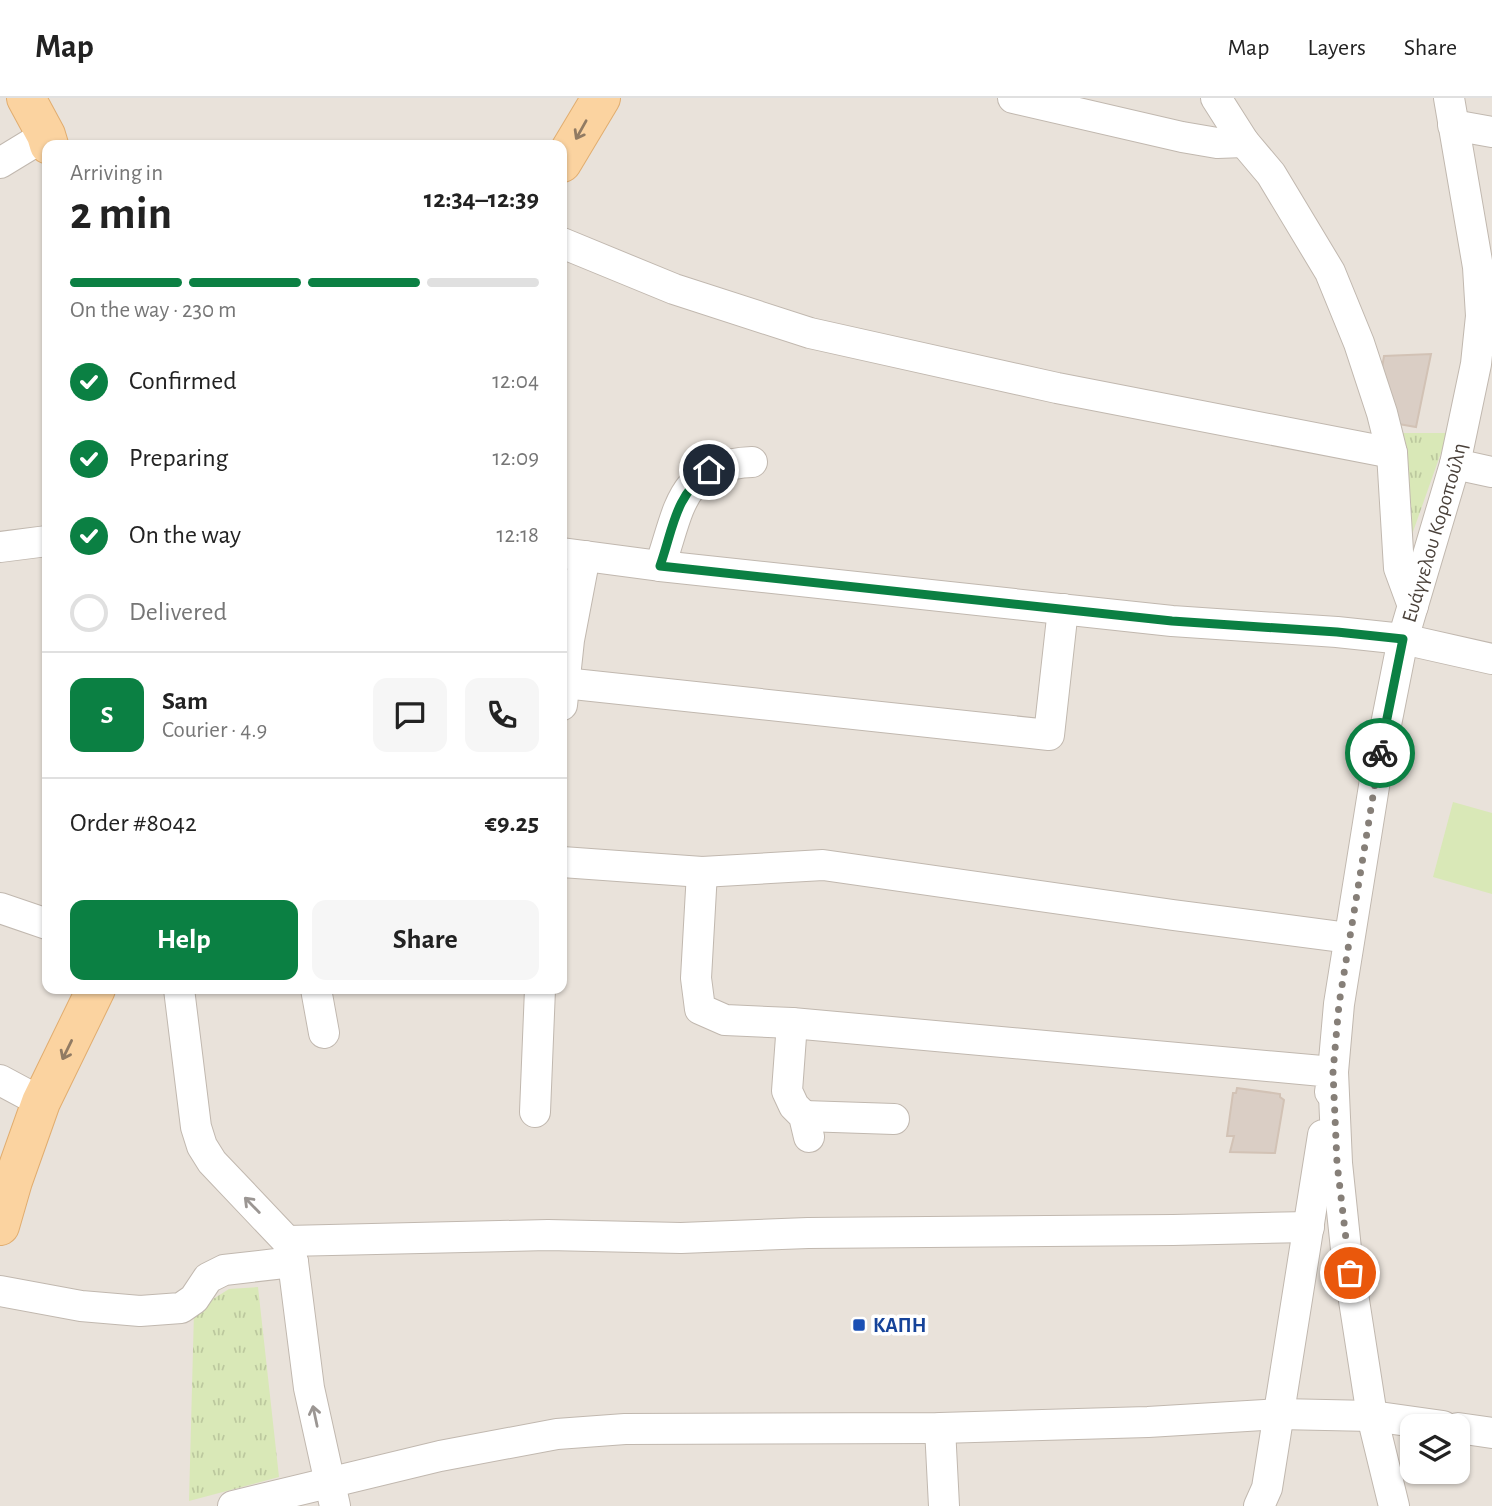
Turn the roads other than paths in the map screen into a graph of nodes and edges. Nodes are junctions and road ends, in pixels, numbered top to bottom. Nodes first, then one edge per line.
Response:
1 (26, 98) edge
2 (601, 98) edge
3 (1013, 98) edge
4 (1216, 98) edge
5 (1451, 111) edge
6 (1492, 132) edge
7 (48, 140) edge
8 (1244, 142) junction
9 (42, 143) edge
10 (567, 155) edge
11 (0, 163) edge
12 (567, 245) edge
13 (1392, 453) junction
14 (752, 462) dead end
15 (1455, 464) junction
16 (1492, 472) edge
17 (42, 542) edge
18 (0, 547) edge
19 (573, 555) edge
20 (660, 566) junction
21 (1413, 606) junction
22 (1063, 609) junction
23 (1403, 639) junction
24 (567, 658) edge
25 (1492, 659) edge
26 (567, 694) edge
27 (567, 862) edge
28 (702, 873) junction
29 (0, 908) edge
30 (42, 921) edge
31 (1349, 938) junction
32 (94, 994) edge
33 (180, 994) edge
34 (317, 994) edge
35 (540, 994) edge
36 (792, 1023) junction
37 (324, 1033) dead end
38 (1333, 1072) junction
39 (0, 1080) edge
40 (41, 1102) junction
41 (535, 1112) dead end
42 (894, 1119) dead end
43 (0, 1226) edge
44 (1309, 1227) junction
45 (290, 1251) junction
46 (0, 1291) edge
47 (1279, 1414) junction
48 (1372, 1416) junction
49 (1400, 1420) edge
50 (940, 1428) junction
51 (1470, 1430) edge
52 (1492, 1433) edge
53 (332, 1494) edge
54 (233, 1506) edge
55 (944, 1506) edge
56 (1259, 1506) edge
57 (1394, 1506) edge

1 - 7 main road
2 -> 10 main road
3 - 8 street
4 - 8 street
5 - 6 street
5 - 15 street, Ευάγγελου Κοροπούλη
8 - 13 street
9 - 11 street
12 - 13 street
13 - 21 street
14 - 20 street
15 - 16 street
15 - 21 street, Ευάγγελου Κοροπούλη
17 - 18 street
19 - 20 street
19 - 24 street
20 - 22 street
21 - 23 street, Ευάγγελου Κοροπούλη
22 - 23 street
22 - 26 street
23 - 25 street
23 - 31 street, Ευάγγελου Κοροπούλη
27 - 28 street
28 - 31 street
28 - 36 street
29 - 30 street
31 - 38 street, Ευάγγελου Κοροπούλη
32 -> 40 main road
45 -> 33 street
34 - 37 street
35 - 41 street
36 - 38 street
36 - 42 street
38 - 44 street
38 - 48 street, Ευάγγελου Κοροπούλη
39 - 40 street
40 - 43 main road
44 - 45 street
44 - 47 street
45 - 46 street
53 -> 45 street
47 - 48 street
47 - 50 street
47 - 56 street
48 - 49 street
48 - 57 street, Ευάγγελου Κοροπούλη
50 - 53 street
50 - 55 street
51 - 52 street
53 - 54 street

